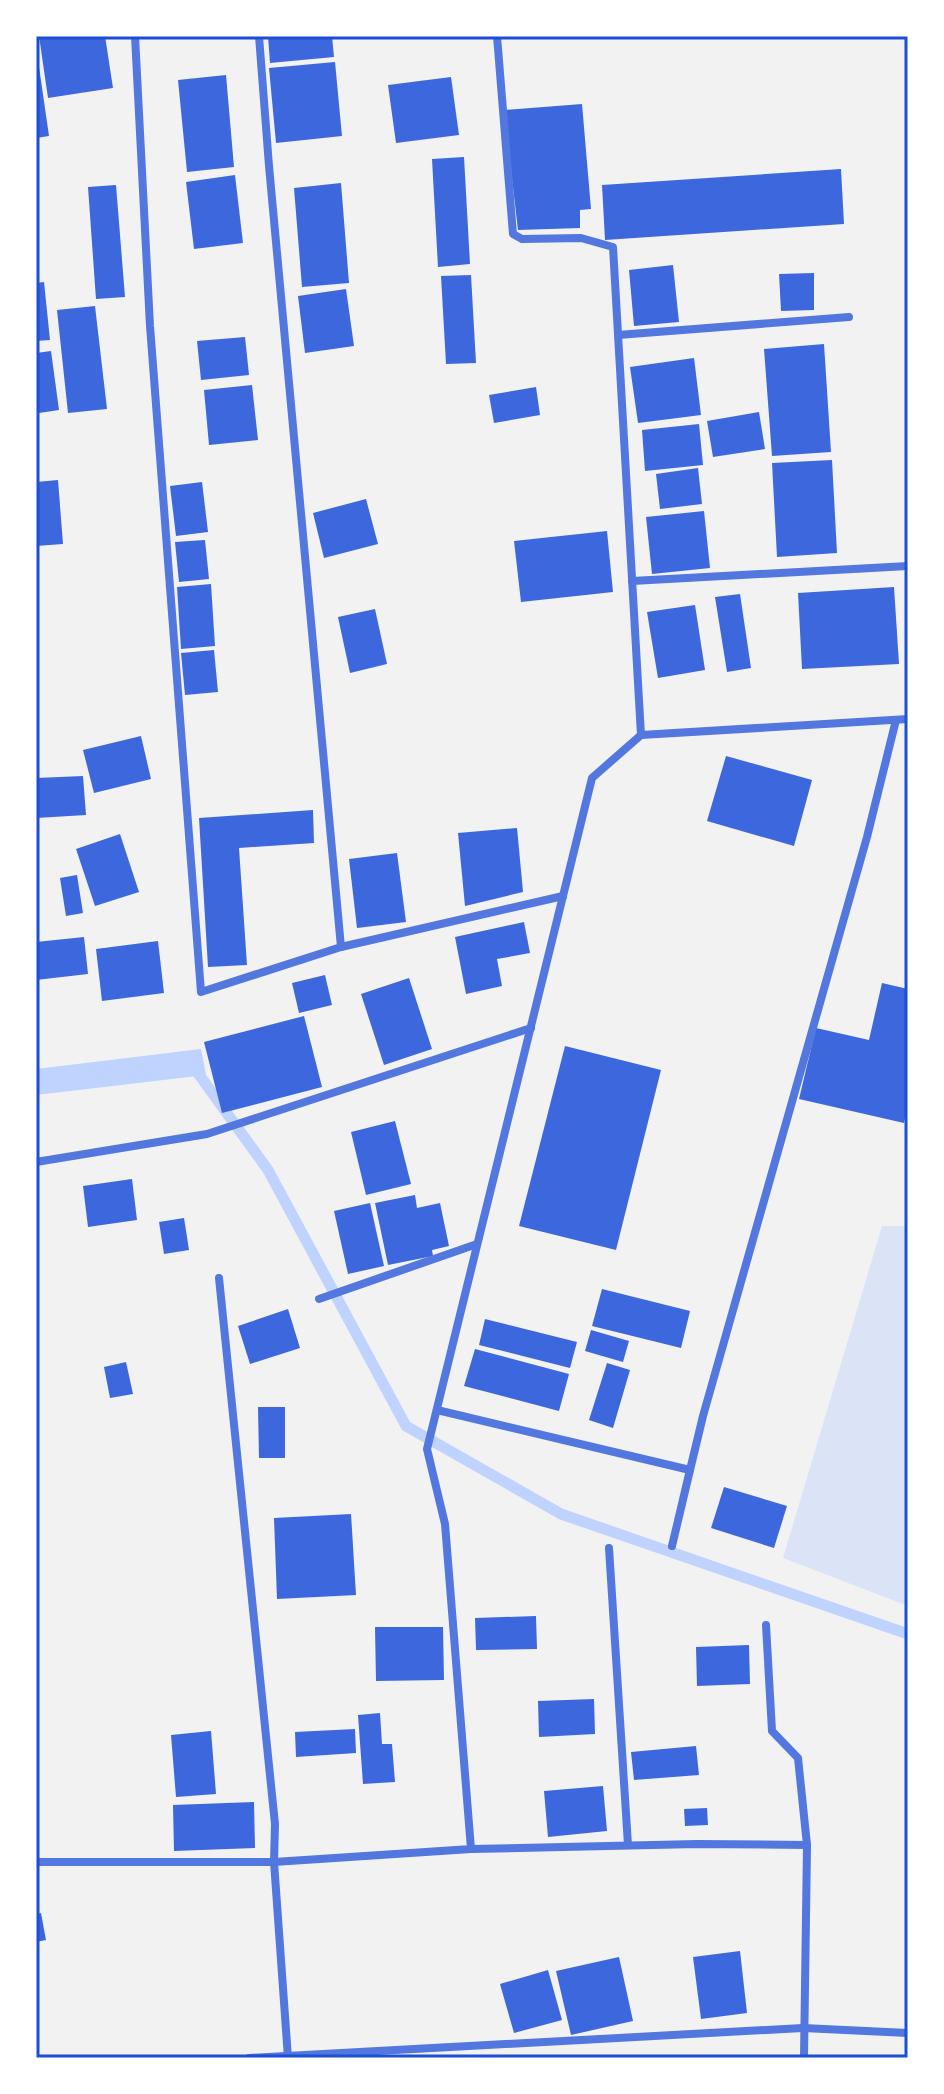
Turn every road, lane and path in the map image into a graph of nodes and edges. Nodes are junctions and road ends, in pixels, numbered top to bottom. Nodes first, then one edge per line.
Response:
1 (135, 36) edge
2 (259, 36) edge
3 (497, 36) edge
4 (849, 317) dead end
5 (618, 335) junction
6 (908, 566) edge
7 (632, 581) junction
8 (908, 719) edge
9 (896, 720) junction
10 (641, 735) junction
11 (563, 896) junction
12 (341, 947) junction
13 (531, 1028) junction
14 (36, 1162) edge
15 (477, 1244) junction
16 (219, 1278) dead end
17 (319, 1299) dead end
18 (437, 1410) junction
19 (690, 1470) junction
20 (672, 1546) dead end
21 (609, 1548) dead end
22 (766, 1625) dead end
23 (628, 1845) junction
24 (807, 1845) junction
25 (471, 1849) junction
26 (36, 1862) edge
27 (274, 1862) junction
28 (803, 2028) junction
29 (908, 2033) edge
30 (453, 2047) junction
31 (249, 2058) edge
32 (288, 2058) edge
33 (454, 2058) edge
34 (804, 2058) edge

1 - 12 street
2 - 12 street
3 - 5 street
4 - 5 street
5 - 7 street
6 - 7 street
7 - 10 street
8 - 9 street
9 - 10 street
9 - 19 street
10 - 11 street
11 - 12 street
11 - 13 street
13 - 14 street
13 - 15 street
15 - 17 street
15 - 18 street
16 - 27 street
18 - 19 street
18 - 25 street
19 - 20 street
21 - 23 street
22 - 24 street
23 - 24 street
23 - 25 street
24 - 28 street
25 - 27 street
26 - 27 street
27 - 32 street
28 - 29 street
28 - 30 street
28 - 34 street
30 - 32 street
30 - 33 street
31 - 32 street

